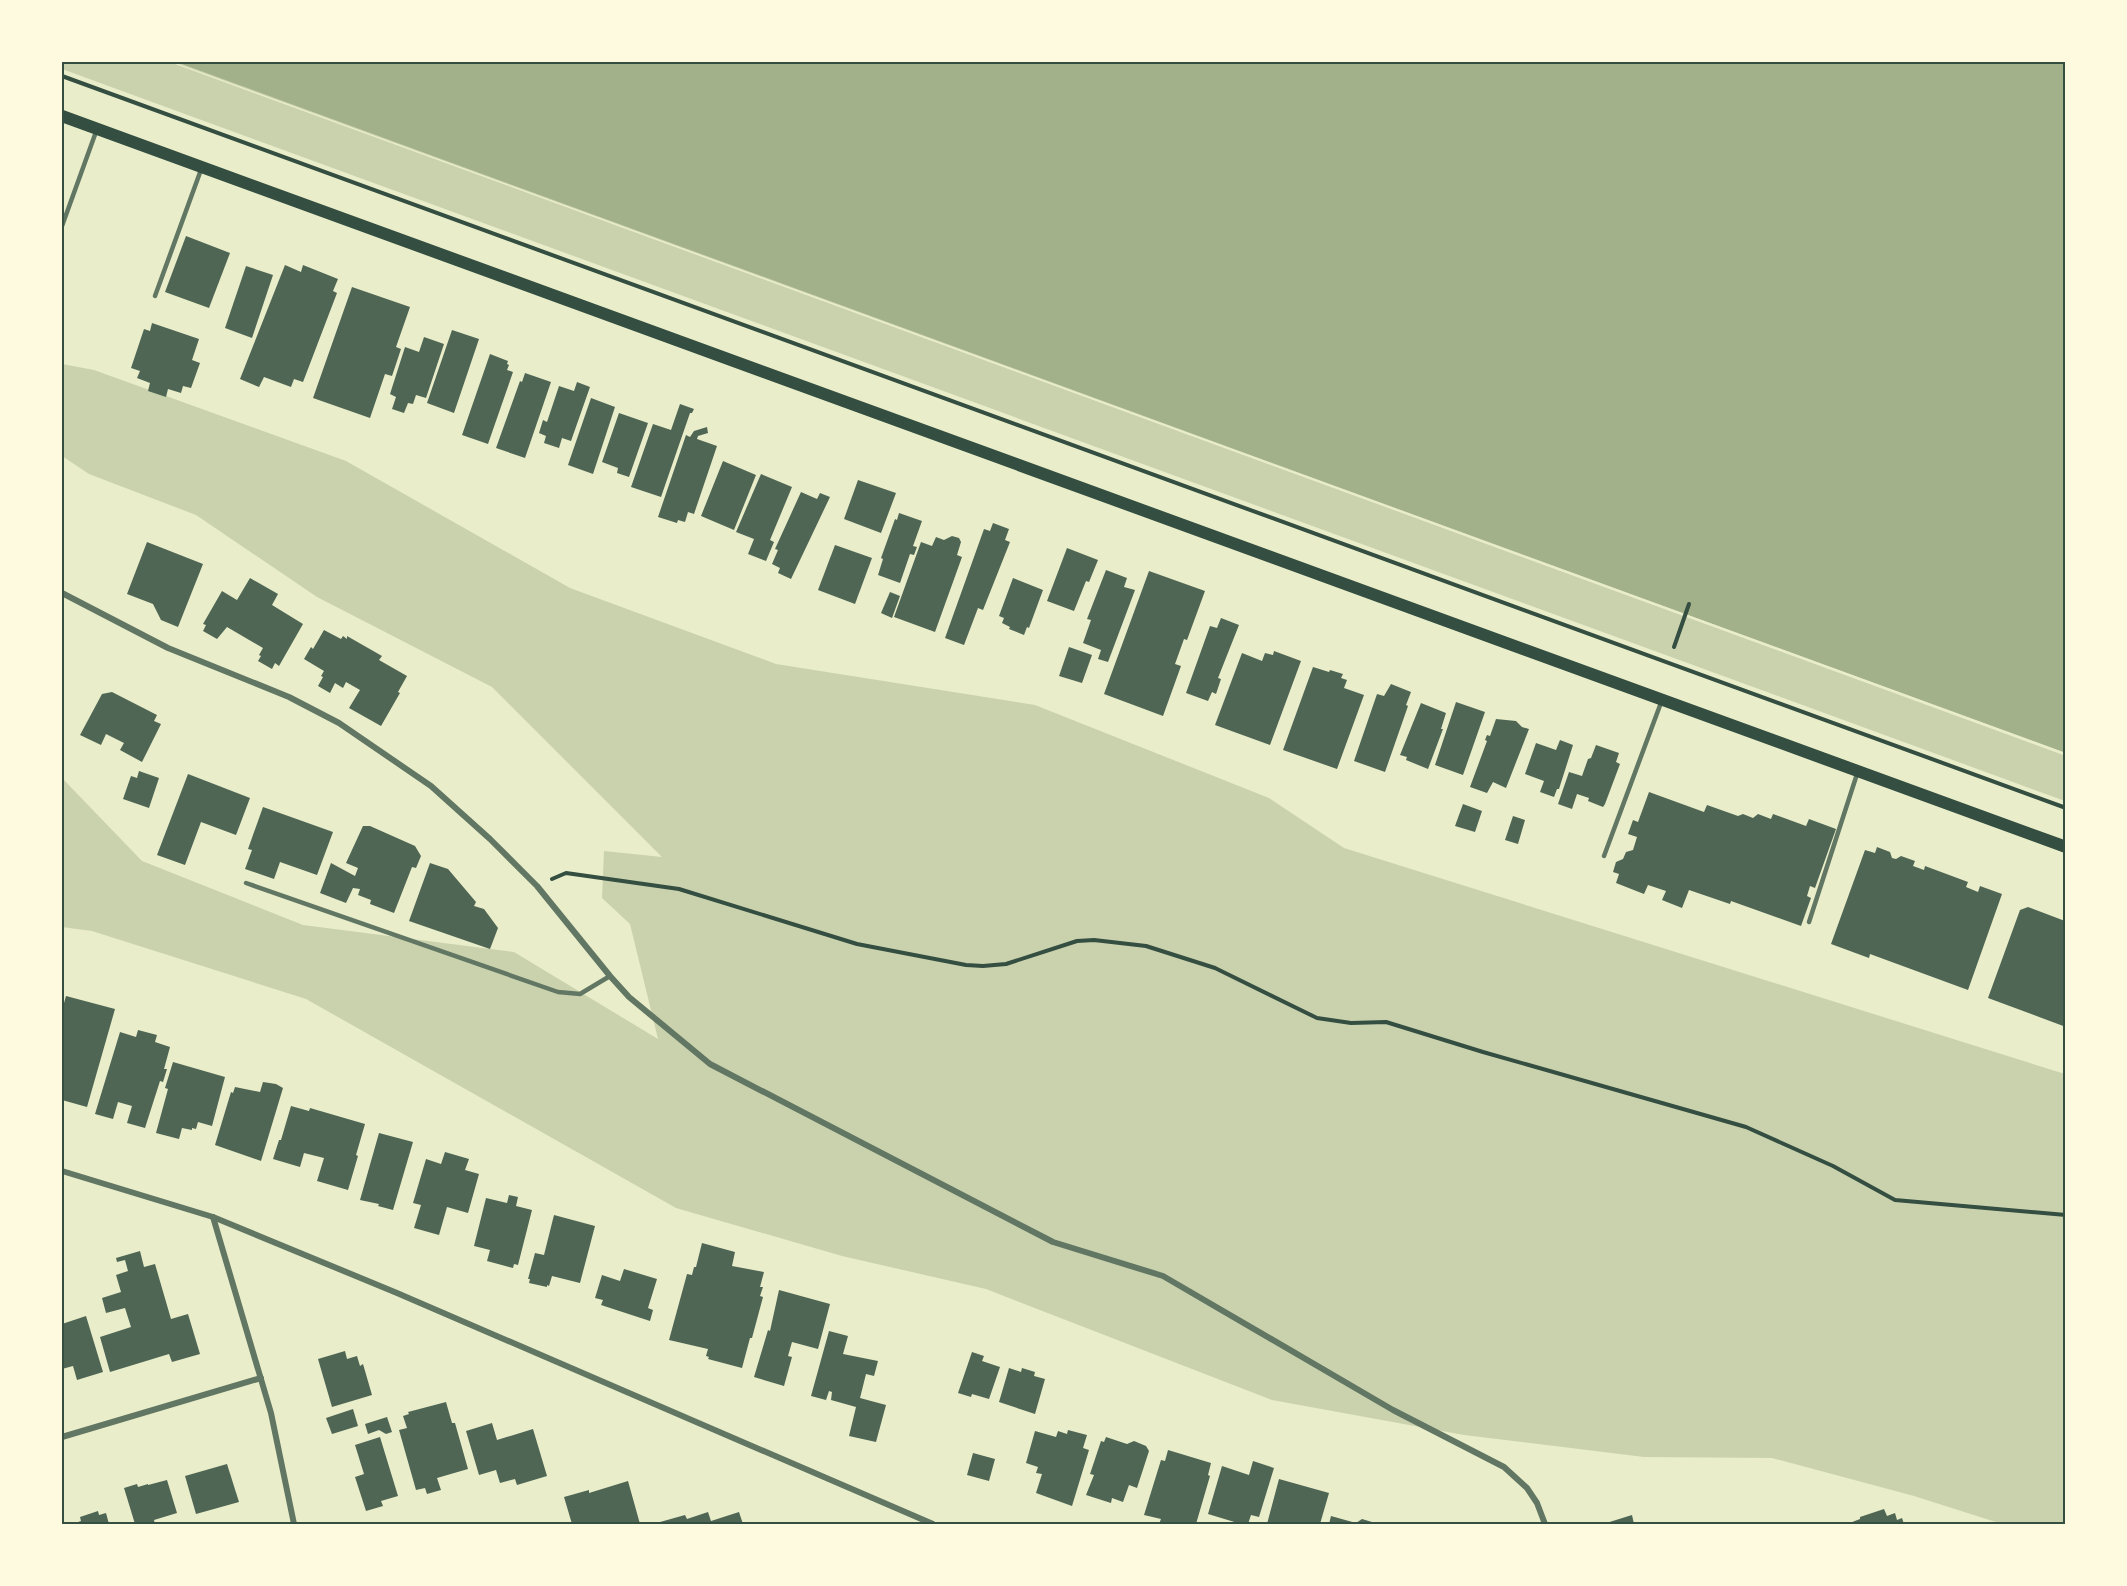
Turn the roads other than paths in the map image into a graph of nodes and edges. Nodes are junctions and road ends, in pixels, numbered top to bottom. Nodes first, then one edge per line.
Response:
1 (62, 116) edge
2 (97, 129) junction
3 (202, 168) junction
4 (62, 226) edge
5 (155, 296) dead end
6 (62, 594) edge
7 (1662, 700) junction
8 (1858, 771) junction
9 (2066, 847) edge
10 (1604, 856) dead end
11 (246, 884) dead end
12 (1809, 922) dead end
13 (610, 976) junction
14 (62, 1171) edge
15 (213, 1217) junction
16 (261, 1378) junction
17 (62, 1437) edge
18 (294, 1524) edge
19 (933, 1524) edge
20 (1545, 1524) edge

1 - 2 main road
2 - 3 main road
2 - 4 lane
3 - 5 lane
3 - 7 main road
6 - 13 street
7 - 8 main road
7 - 10 lane
8 - 9 main road
8 - 12 lane
11 - 13 lane
13 - 20 street
14 - 15 street
15 - 16 street
15 - 19 street
16 - 17 street
16 - 18 street

